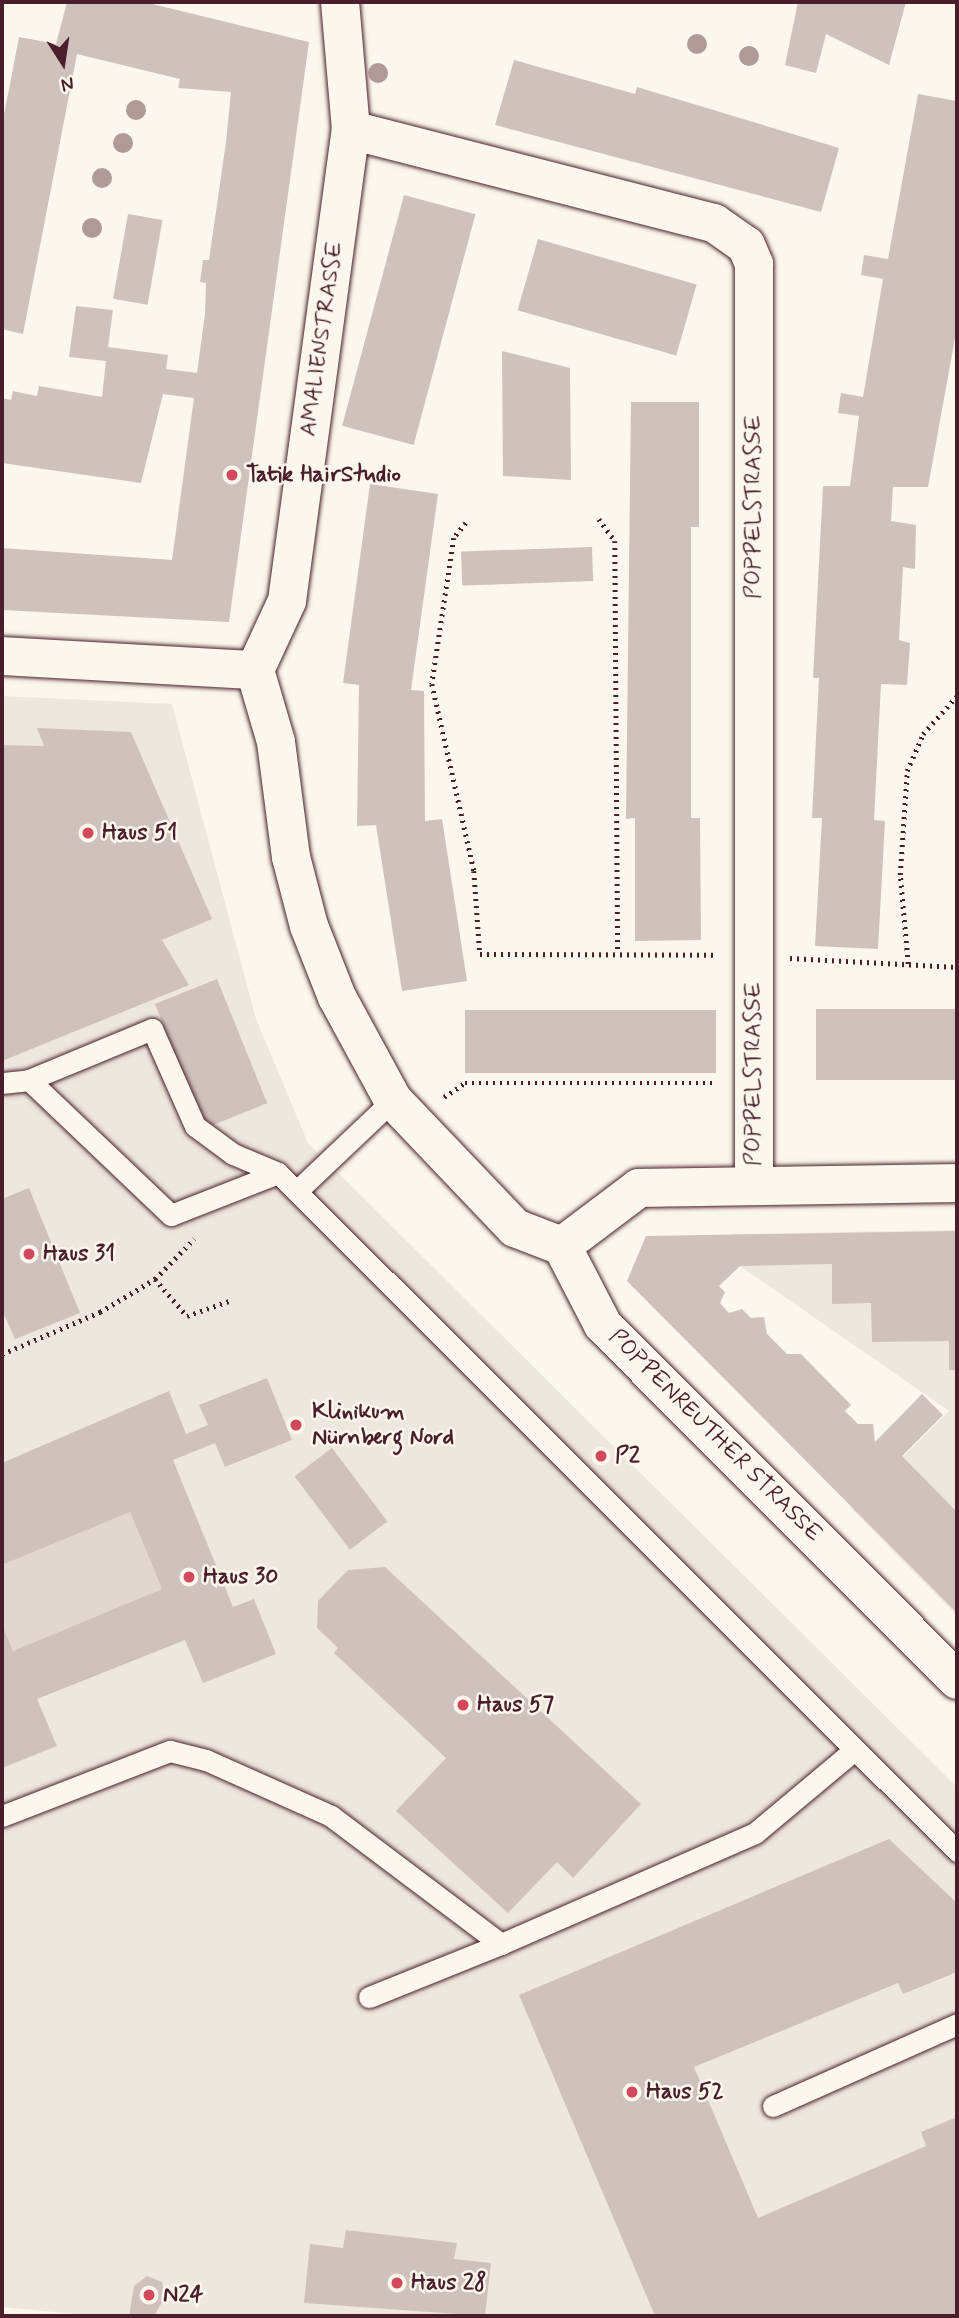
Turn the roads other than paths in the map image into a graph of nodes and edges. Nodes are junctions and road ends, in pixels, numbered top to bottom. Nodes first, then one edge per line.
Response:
1 (337, 2) edge
2 (351, 130) junction
3 (2, 656) edge
4 (255, 670) junction
5 (29, 1080) junction
6 (2, 1083) edge
7 (401, 1109) junction
8 (278, 1173) junction
9 (957, 1183) edge
10 (754, 1184) junction
11 (298, 1190) junction
12 (562, 1246) junction
13 (957, 1680) edge
14 (853, 1751) junction
15 (2, 1816) edge
16 (957, 1851) edge
17 (500, 1944) junction
18 (369, 1997) dead end
19 (957, 2024) edge
20 (773, 2105) dead end

1 - 2 street, AMALIENSTRASSE
2 - 4 street, AMALIENSTRASSE
2 - 10 street, POPPELSTRASSE
3 - 4 street
4 - 7 street
5 - 6 lane
5 - 8 lane
5 - 8 lane
7 - 11 lane
7 - 12 street
8 - 11 lane
9 - 10 street
10 - 12 street
11 - 14 lane
12 - 13 street, POPPENREUTHER STRASSE
14 - 16 lane
14 - 17 lane
15 - 17 lane
17 - 18 lane
19 - 20 lane

